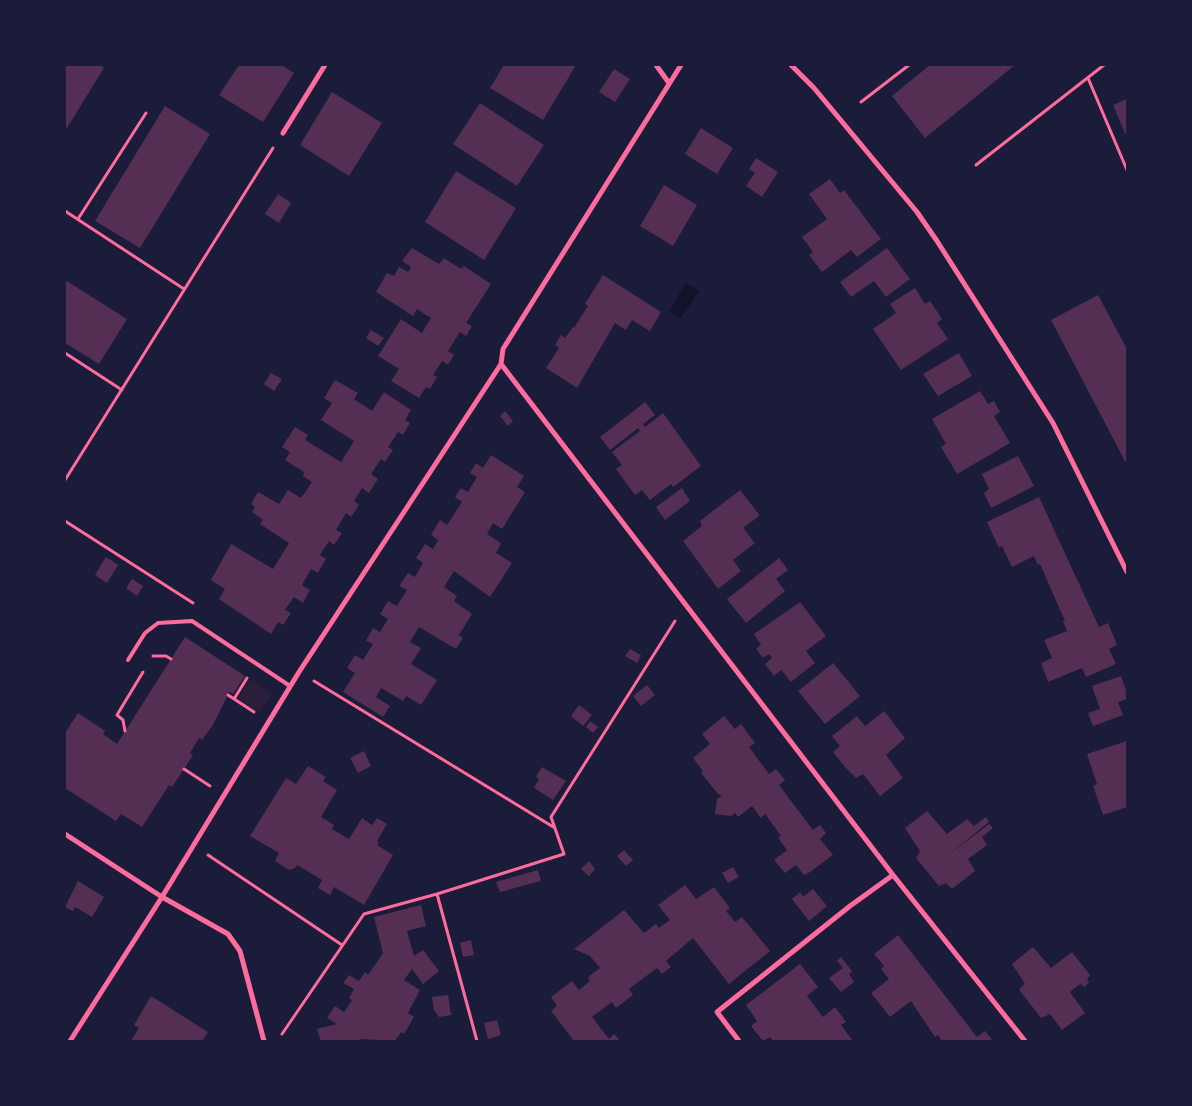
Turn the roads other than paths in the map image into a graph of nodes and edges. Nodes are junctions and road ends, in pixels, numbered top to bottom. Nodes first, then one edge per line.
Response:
1 (325, 65) edge
2 (656, 65) edge
3 (681, 65) edge
4 (791, 65) edge
5 (669, 83) junction
6 (283, 134) dead end
7 (501, 364) junction
8 (1127, 572) edge
9 (128, 660) dead end
10 (290, 686) junction
11 (65, 834) edge
12 (893, 875) junction
13 (162, 896) junction
14 (70, 1041) edge
15 (264, 1041) edge
16 (739, 1041) edge
17 (1025, 1041) edge

1 - 6 street
2 - 5 street
3 - 5 street
4 - 8 street
5 - 7 street
7 - 10 street
7 - 12 street
9 - 10 lane
10 - 13 street
11 - 13 street
12 - 16 street
12 - 17 street
13 - 14 street
13 - 15 street

